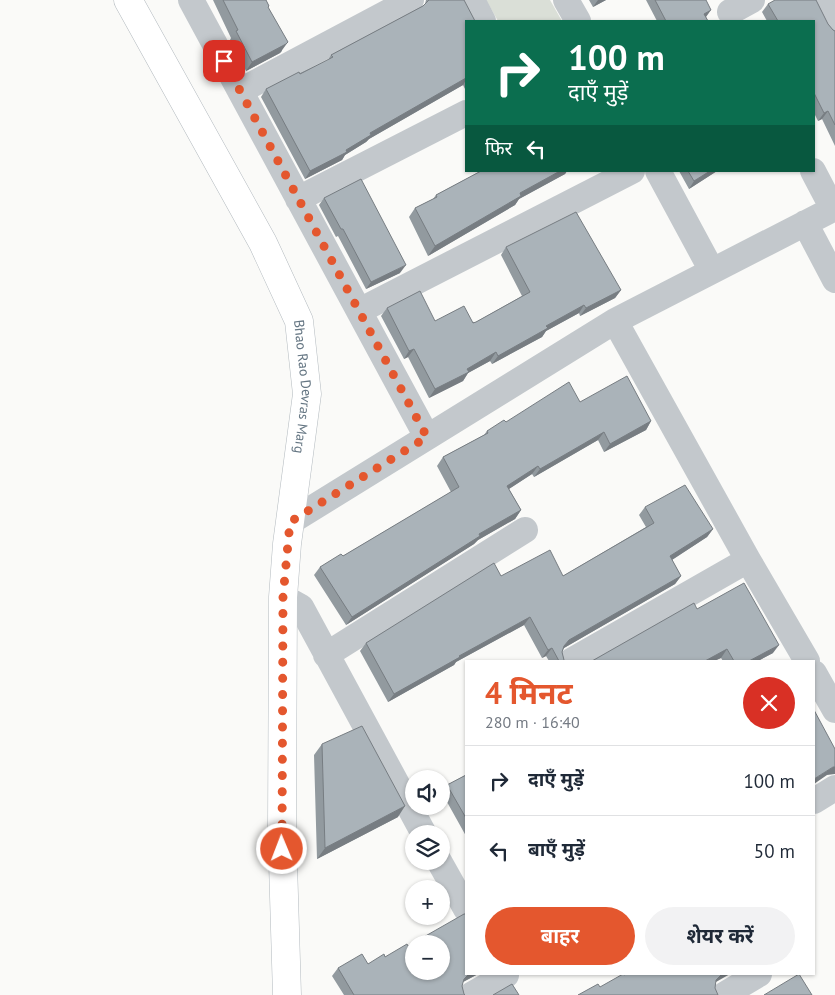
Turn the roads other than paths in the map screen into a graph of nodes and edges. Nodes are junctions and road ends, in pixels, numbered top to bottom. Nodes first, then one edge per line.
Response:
1 (128, 0) edge
2 (191, 0) edge
3 (411, 0) edge
4 (472, 0) edge
5 (566, 0) edge
6 (822, 0) edge
7 (482, 20) edge
8 (577, 20) edge
9 (835, 26) edge
10 (240, 91) junction
11 (465, 114) edge
12 (630, 172) edge
13 (659, 172) edge
14 (814, 172) edge
15 (298, 199) junction
16 (834, 209) edge
17 (805, 223) junction
18 (712, 271) junction
19 (835, 280) edge
20 (359, 311) junction
21 (615, 321) junction
22 (427, 437) junction
23 (290, 522) junction
24 (525, 530) dead end
25 (748, 560) junction
26 (283, 597) junction
27 (326, 655) junction
28 (573, 660) edge
29 (806, 660) edge
30 (815, 675) edge
31 (835, 710) edge
32 (835, 788) edge
33 (815, 800) edge
34 (419, 825) edge
35 (452, 870) edge
36 (465, 906) edge
37 (757, 975) edge
38 (509, 981) edge
39 (287, 995) edge
40 (470, 995) edge
41 (724, 995) edge

1 - 23 street, Bhao Rao Devras Marg
2 - 10 street
3 - 10 street
4 - 7 street
5 - 8 street
6 - 9 street
10 - 15 street
11 - 15 street
12 - 20 street
13 - 18 street
14 - 16 street
15 - 20 street
16 - 17 street
17 - 18 street
17 - 19 street
18 - 21 street
20 - 22 street
21 - 22 street
21 - 25 street
22 - 23 street
23 - 26 street, Bhao Rao Devras Marg
24 - 27 street
25 - 28 street
25 - 29 street
26 - 27 street
26 - 39 street, Bhao Rao Devras Marg
27 - 34 street
30 - 31 street
32 - 33 street
35 - 36 street
37 - 41 street
38 - 40 street

